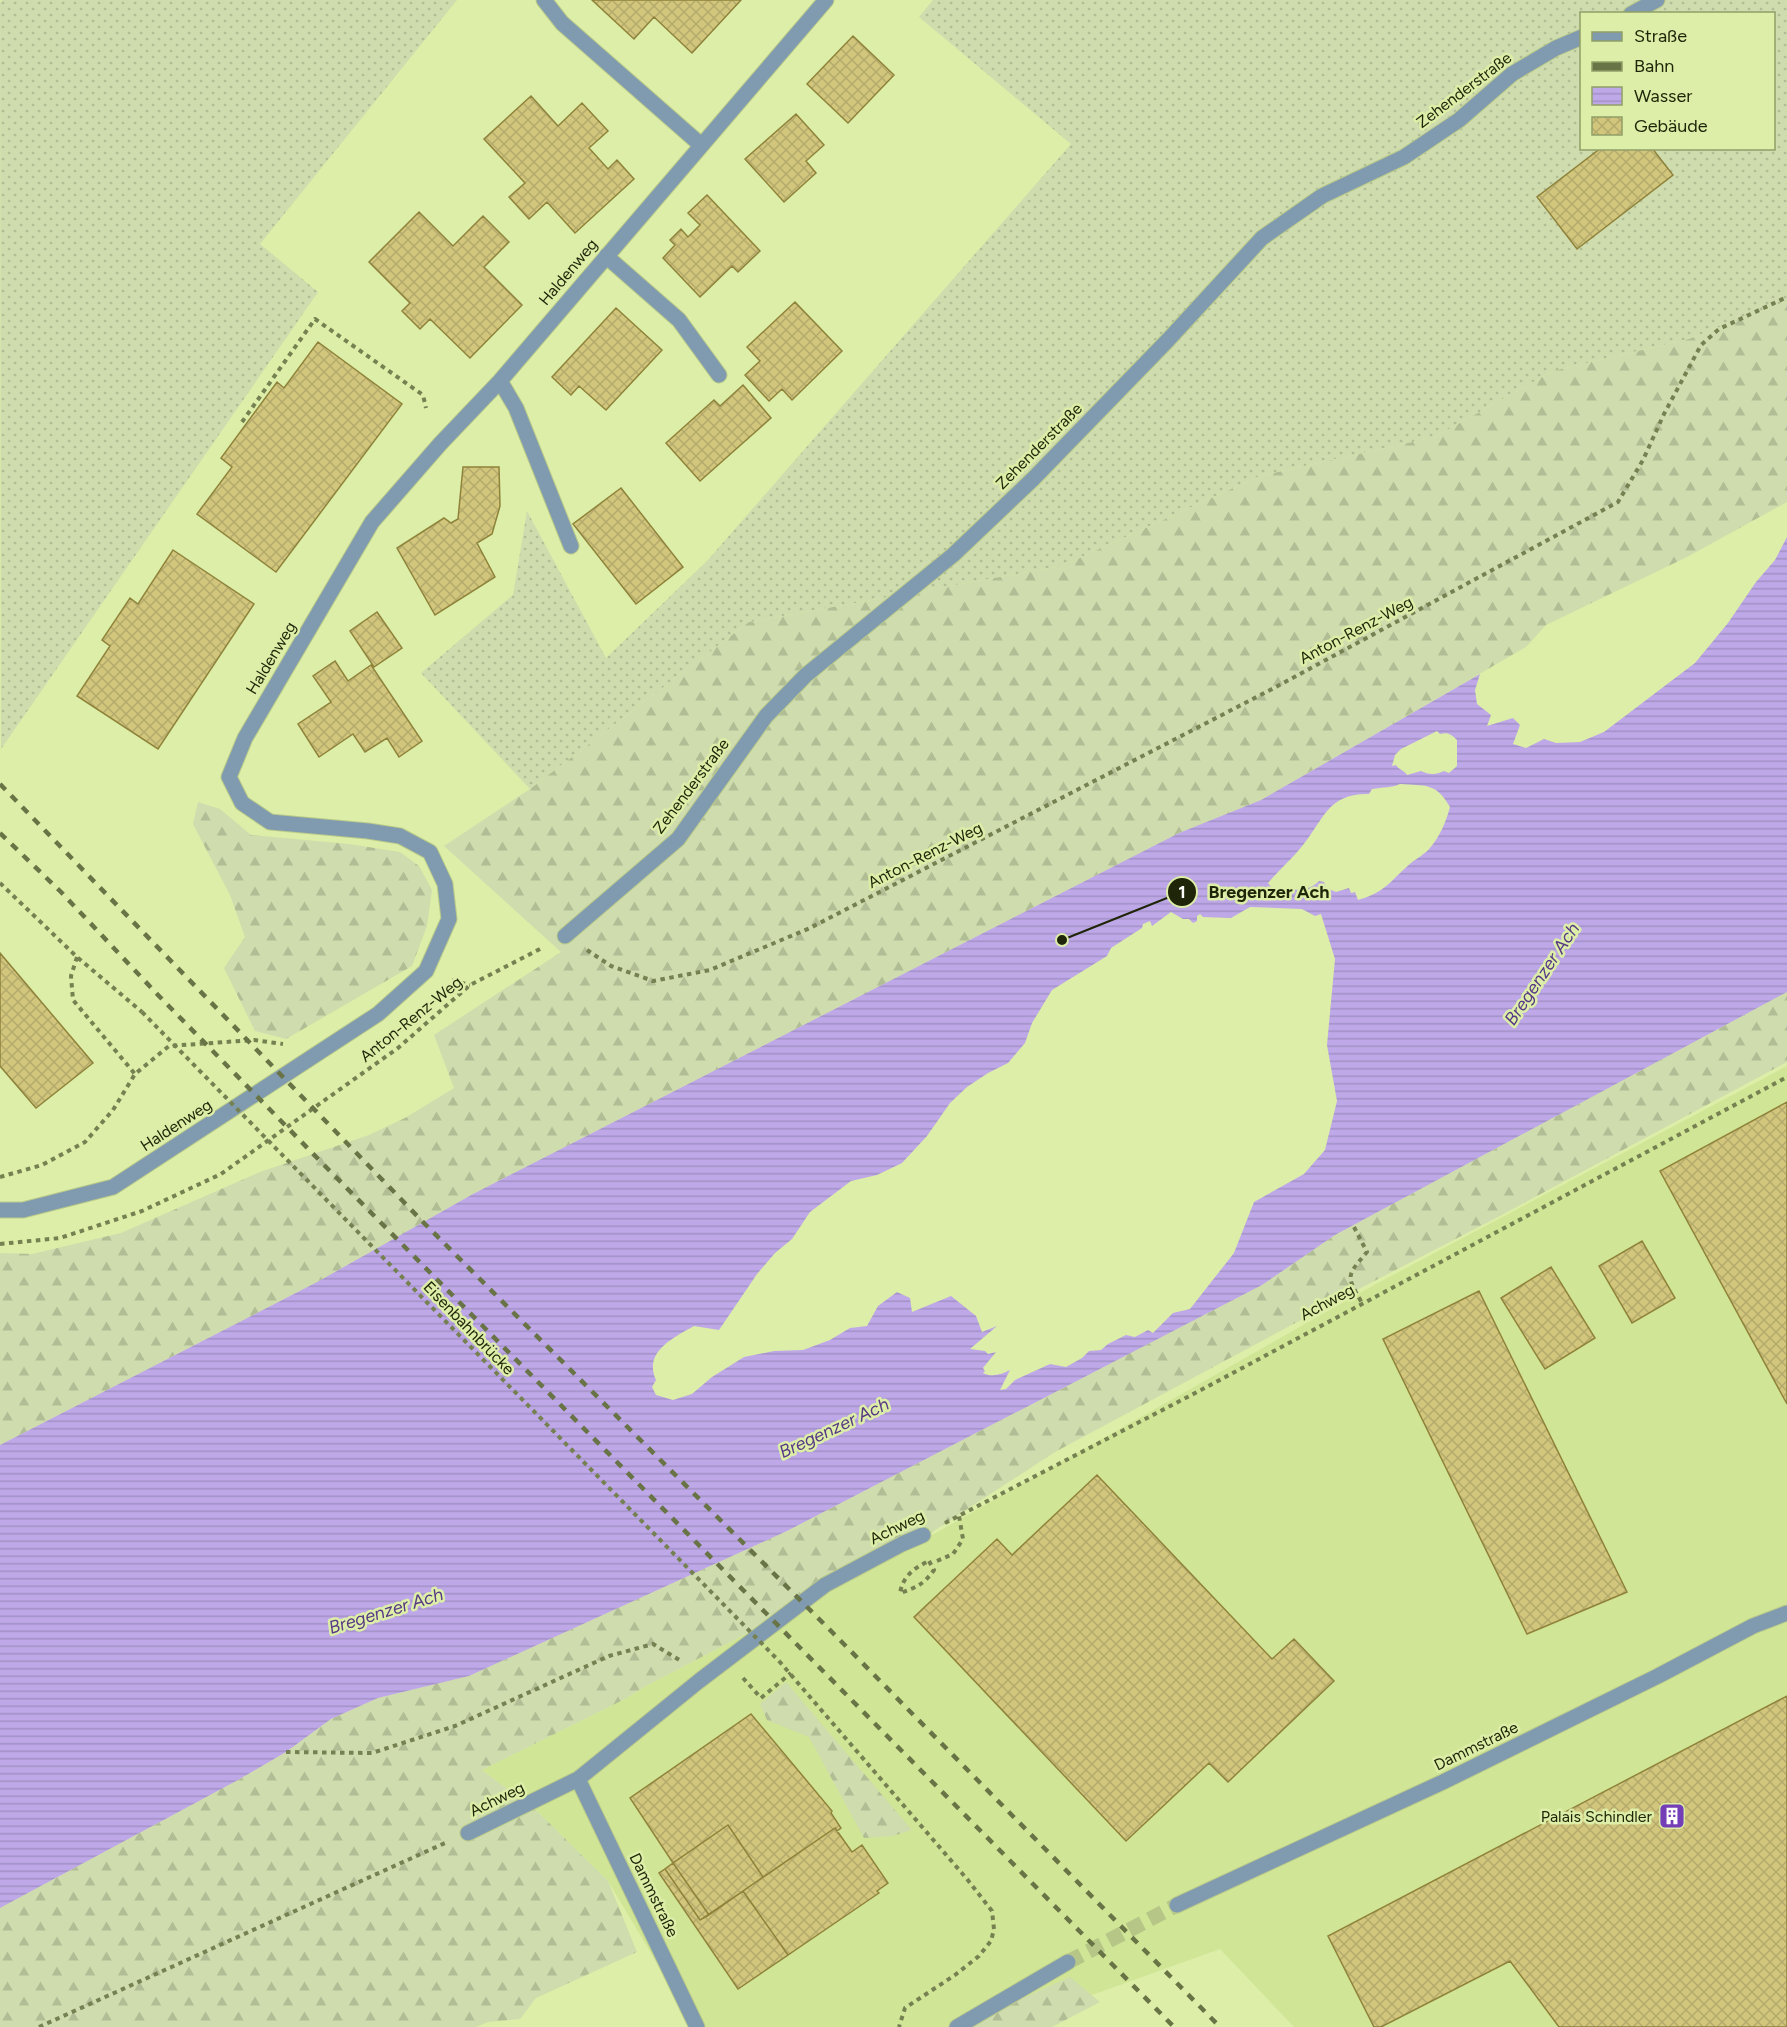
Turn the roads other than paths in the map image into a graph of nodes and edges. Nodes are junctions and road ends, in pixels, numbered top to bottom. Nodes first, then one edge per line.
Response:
1 (544, 0) edge
2 (826, 0) edge
3 (1658, 0) edge
4 (1635, 12) edge
5 (1580, 37) edge
6 (701, 145) junction
7 (606, 256) junction
8 (719, 375) dead end
9 (500, 381) junction
10 (571, 546) dead end
11 (565, 936) road end
12 (0, 1210) edge
13 (923, 1535) road end
14 (1787, 1612) edge
15 (578, 1779) junction
16 (468, 1833) road end
17 (1177, 1905) tunnel mouth
18 (1068, 1962) tunnel mouth
19 (697, 2027) edge
20 (957, 2027) edge

1 - 6 street
2 - 6 street, Haldenweg
3 - 4 street
5 - 11 street, Zehenderstraße
6 - 7 street, Haldenweg
7 - 8 street
7 - 9 street, Haldenweg
9 - 10 street
9 - 12 street, Haldenweg
13 - 15 street, Achweg
14 - 17 street, Dammstraße
15 - 16 street, Achweg
15 - 19 street, Dammstraße
18 - 20 street

